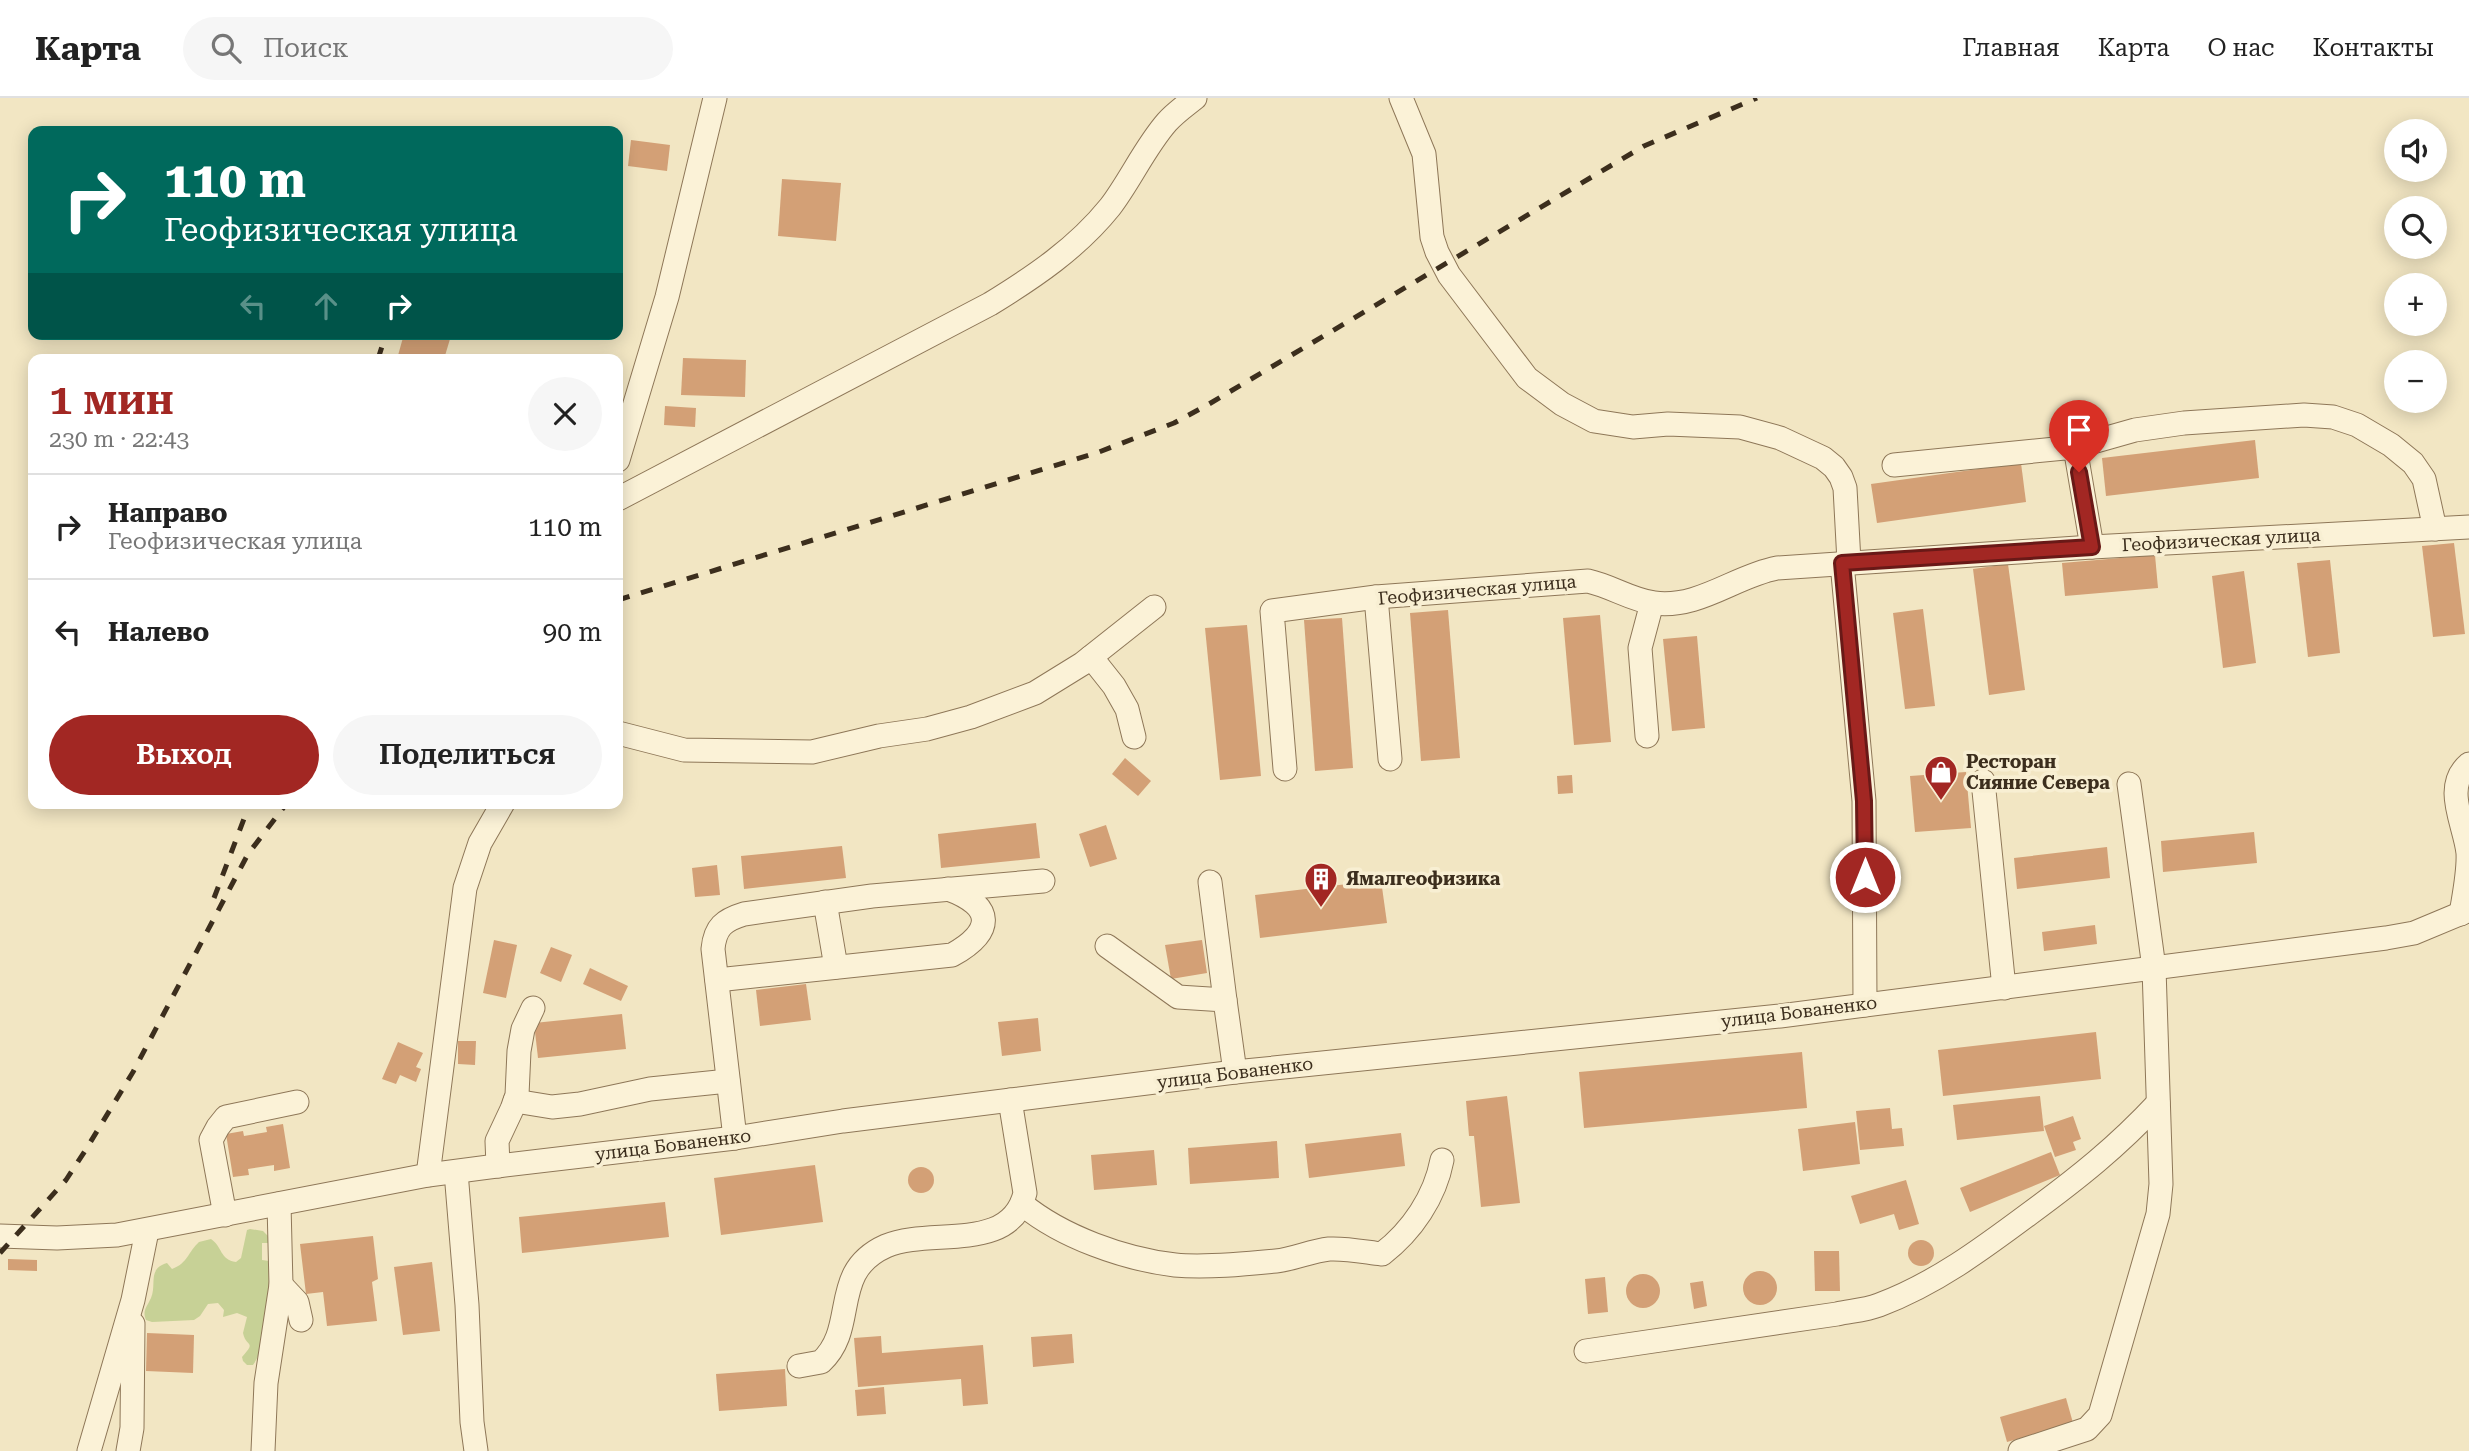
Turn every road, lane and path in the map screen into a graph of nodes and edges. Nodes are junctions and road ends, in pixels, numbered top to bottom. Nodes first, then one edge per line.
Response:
1 (715, 98) edge
2 (1195, 98) edge
3 (1401, 98) edge
4 (623, 443) edge
5 (2075, 447) junction
6 (1894, 465) dead end
7 (623, 496) edge
8 (2469, 527) edge
9 (2435, 529) junction
10 (2092, 547) junction
11 (1845, 563) junction
12 (1376, 597) junction
13 (1652, 603) junction
14 (1154, 607) dead end
15 (1091, 657) junction
16 (623, 734) edge
17 (1647, 736) dead end
18 (1134, 737) dead end
19 (1390, 759) dead end
20 (2469, 764) edge
21 (1284, 769) dead end
22 (1983, 781) dead end
23 (2129, 784) dead end
24 (500, 809) edge
25 (1043, 881) dead end
26 (1210, 882) dead end
27 (948, 889) junction
28 (825, 902) junction
29 (2465, 912) edge
30 (1107, 946) dead end
31 (836, 967) junction
32 (2154, 968) junction
33 (717, 980) junction
34 (2004, 988) junction
35 (1225, 1000) junction
36 (1865, 1004) junction
37 (533, 1008) dead end
38 (1235, 1072) junction
39 (728, 1081) junction
40 (1010, 1100) junction
41 (515, 1101) junction
42 (297, 1102) dead end
43 (2158, 1102) junction
44 (735, 1138) junction
45 (1443, 1160) dead end
46 (498, 1166) junction
47 (456, 1172) junction
48 (428, 1175) junction
49 (279, 1204) junction
50 (1023, 1204) junction
51 (225, 1215) junction
52 (147, 1231) junction
53 (0, 1236) edge
54 (281, 1285) junction
55 (133, 1300) junction
56 (302, 1320) dead end
57 (1586, 1351) dead end
58 (799, 1366) dead end
59 (89, 1451) edge
60 (128, 1451) edge
61 (263, 1451) edge
62 (476, 1451) edge
63 (2020, 1451) edge

1 - 4 street
2 - 7 street
3 - 11 street
5 - 6 street
5 - 9 street
5 - 10 street
8 - 9 street, Геофизическая улица
9 - 10 street, Геофизическая улица
10 - 11 street, Геофизическая улица
11 - 13 street, Геофизическая улица
11 - 36 street
12 - 13 street, Геофизическая улица
12 - 19 street
12 - 21 street, Геофизическая улица
13 - 17 street
14 - 15 street
15 - 16 street
15 - 18 street
20 - 29 street
22 - 34 street
23 - 32 street
24 - 48 street
25 - 27 street
26 - 35 street
27 - 28 street
27 - 31 street
28 - 31 street
28 - 33 street
29 - 32 street, улица Бованенко
30 - 35 street
31 - 33 street
32 - 34 street, улица Бованенко
32 - 43 street
33 - 39 street
34 - 36 street, улица Бованенко
35 - 38 street
36 - 38 street, улица Бованенко
37 - 41 street
38 - 40 street, улица Бованенко
39 - 41 street
39 - 44 street
40 - 44 street, улица Бованенко
40 - 50 street
41 - 46 street
42 - 51 street
43 - 57 street
43 - 63 street
44 - 46 street, улица Бованенко
45 - 50 street
46 - 47 street, улица Бованенко
47 - 48 street, улица Бованенко
47 - 62 street
48 - 49 street, улица Бованенко
49 - 51 street, улица Бованенко
49 - 54 street
50 - 58 street
51 - 52 street, улица Бованенко
52 - 53 street, улица Бованенко
52 - 55 street
54 - 56 street
54 - 61 street
55 - 59 street
55 - 60 street

